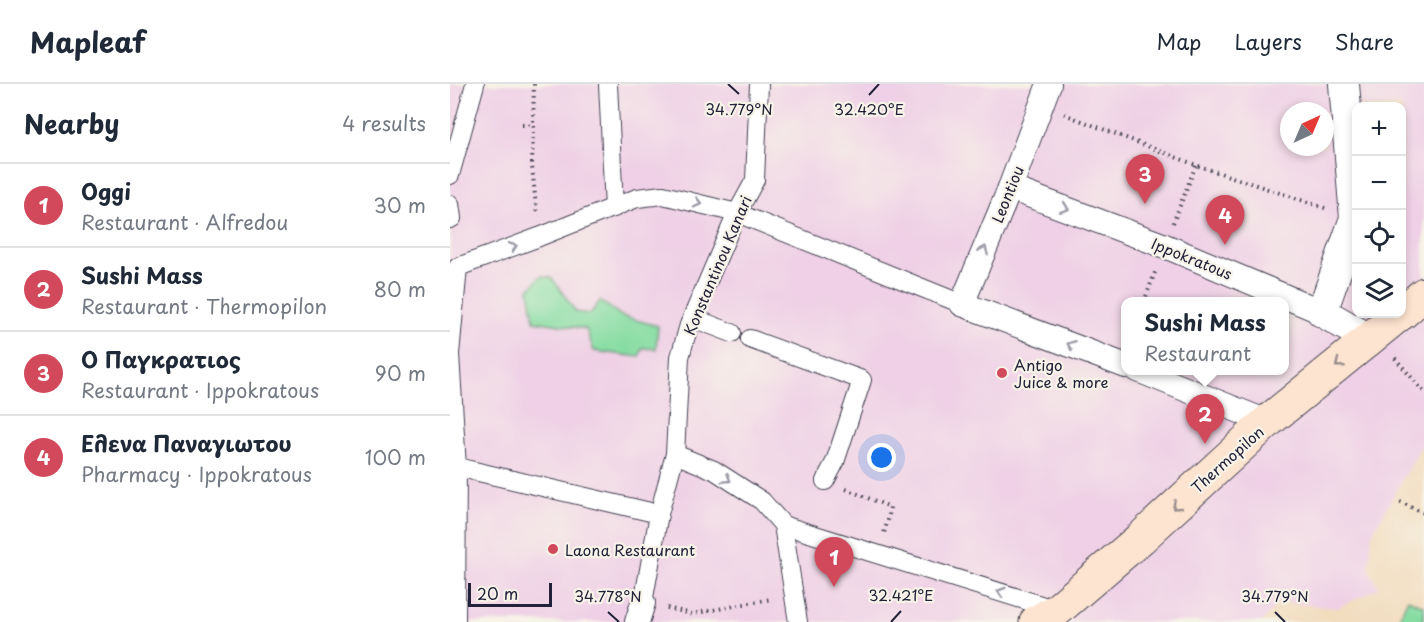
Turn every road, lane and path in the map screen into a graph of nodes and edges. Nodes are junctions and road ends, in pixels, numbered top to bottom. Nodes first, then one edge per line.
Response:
1 (474, 84) edge
2 (534, 84) edge
3 (608, 84) edge
4 (759, 84) edge
5 (1344, 84) edge
6 (1045, 95) edge
7 (522, 125) dead end
8 (532, 125) junction
9 (1196, 165) junction
10 (450, 175) edge
11 (1010, 188) junction
12 (450, 204) edge
13 (614, 208) junction
14 (1354, 210) edge
15 (737, 213) junction
16 (1352, 217) edge
17 (450, 219) edge
18 (1352, 227) edge
19 (539, 237) junction
20 (1165, 246) junction
21 (1424, 294) edge
22 (1146, 297) edge
23 (1286, 297) edge
24 (1289, 298) edge
25 (962, 303) junction
26 (1406, 309) edge
27 (1322, 312) junction
28 (693, 318) junction
29 (1395, 318) edge
30 (732, 333) dead end
31 (1372, 337) junction
32 (750, 339) dead end
33 (450, 354) edge
34 (1121, 364) edge
35 (1150, 375) edge
36 (1424, 392) edge
37 (1267, 422) junction
38 (675, 454) junction
39 (457, 467) junction
40 (825, 481) joint
41 (1400, 502) dead end
42 (1424, 513) edge
43 (659, 514) junction
44 (783, 525) junction
45 (878, 553) junction
46 (793, 595) junction
47 (640, 612) edge
48 (1050, 618) edge
49 (456, 622) edge
50 (798, 622) edge

1 - 10 street
2 - 8 path
3 - 13 street
4 - 15 street, Konstantinou Kanari
5 - 14 street
6 - 9 path
6 - 11 street, Leontiou
7 - 8 path
8 - 19 path
9 - 16 path
9 - 20 path
11 -> 20 street, Ippokratous
25 -> 11 street, Leontiou
12 - 17 street
13 -> 15 street
13 - 19 street
15 - 25 street
15 - 28 street, Konstantinou Kanari
18 - 27 street
33 -> 19 street
20 - 22 path
20 - 23 street, Ippokratous
21 - 26 main road, Thermopilon
24 - 27 street, Ippokratous
34 -> 25 street
27 - 31 street, Ippokratous
28 - 30 street
28 - 38 street, Konstantinou Kanari
29 - 31 main road, Thermopilon
31 - 36 path
31 -> 37 main road, Thermopilon
32 - 40 street
33 - 39 street
35 - 37 street
37 -> 48 main road, Thermopilon
38 - 43 street, Konstantinou Kanari
38 -> 44 street
39 - 43 street
39 - 49 street
40 - 45 path
41 - 42 path
43 - 47 street, Konstantinou Kanari
44 - 45 street
44 - 46 street
48 -> 45 street
46 - 47 path
46 - 50 street

